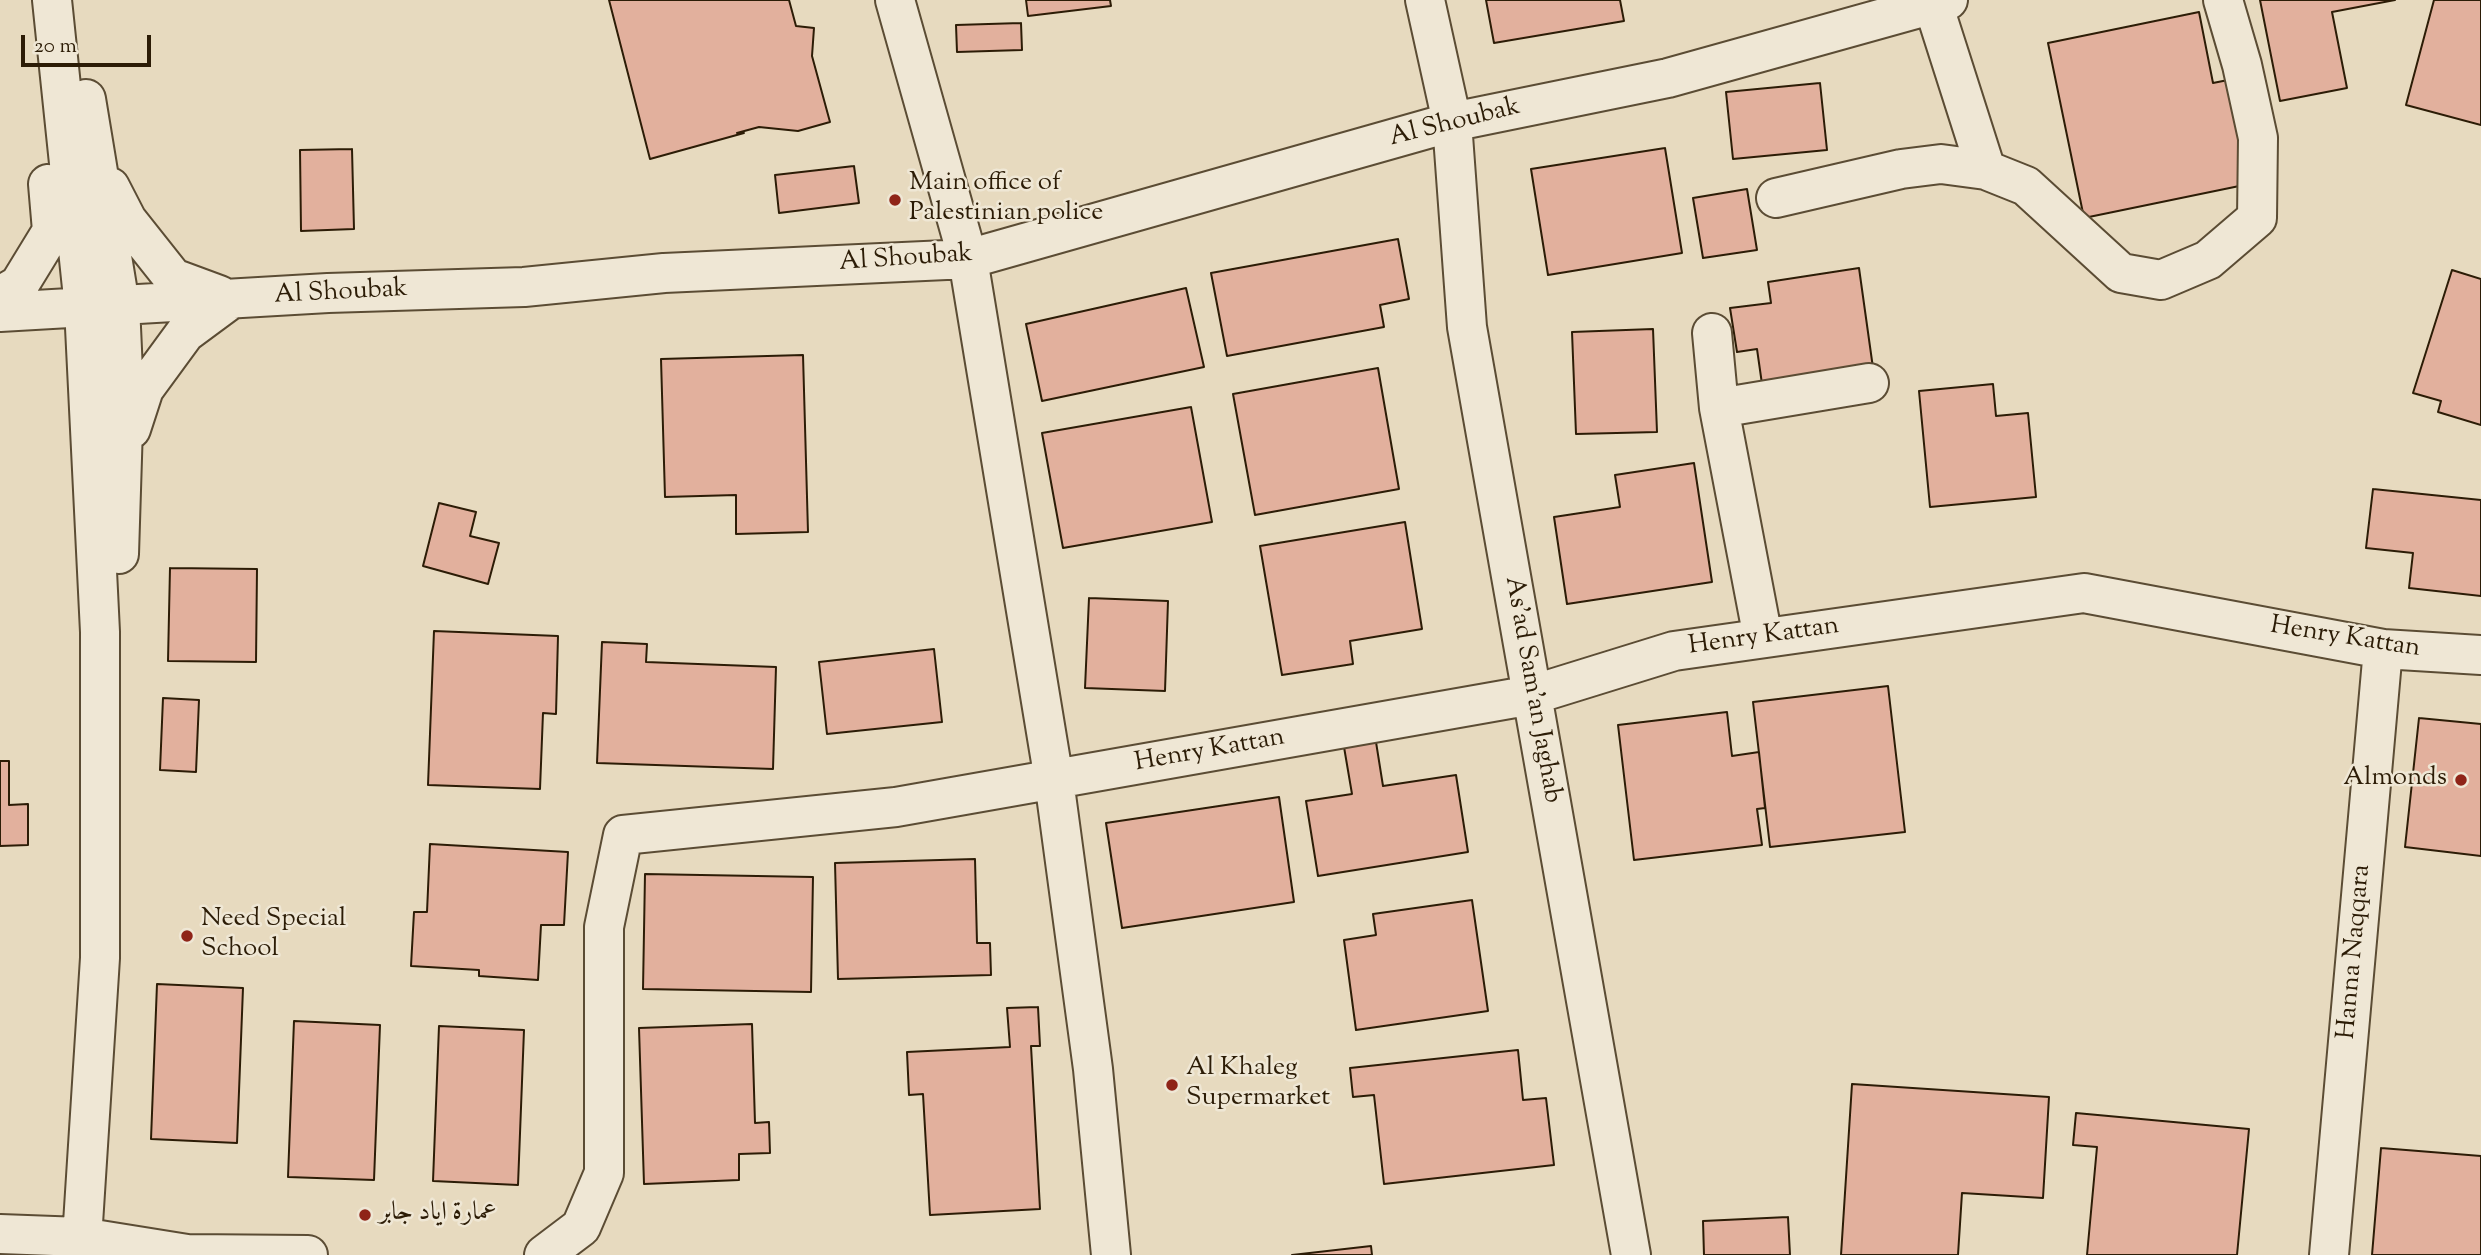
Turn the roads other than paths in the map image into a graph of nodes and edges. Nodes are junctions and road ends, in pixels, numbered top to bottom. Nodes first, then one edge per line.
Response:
1 (52, 0) edge
2 (69, 0) edge
3 (895, 0) edge
4 (1424, 0) edge
5 (2223, 0) edge
6 (1941, 2) edge
7 (57, 46) junction
8 (1452, 122) junction
9 (96, 159) junction
10 (1986, 170) junction
11 (1776, 198) dead end
12 (968, 259) junction
13 (0, 296) edge
14 (231, 299) junction
15 (102, 306) junction
16 (0, 312) edge
17 (1712, 333) dead end
18 (1869, 383) dead end
19 (1719, 408) junction
20 (122, 458) junction
21 (1763, 638) junction
22 (2383, 649) junction
23 (2481, 655) edge
24 (1532, 695) junction
25 (1054, 780) junction
26 (101, 818) junction
27 (0, 1234) edge
28 (81, 1246) edge
29 (308, 1255) edge
30 (544, 1255) edge
31 (1111, 1255) edge
32 (1631, 1255) edge
33 (2329, 1255) edge

1 - 7 street
2 - 9 street
3 - 12 street
4 - 8 street, As'ad Sam'an Jaghab
5 - 10 street
6 - 8 street, Al Shoubak
6 - 10 street
7 - 13 street
7 - 15 street
8 - 12 street, Al Shoubak
8 - 24 street, As'ad Sam'an Jaghab
9 - 14 street
9 - 15 street
10 - 11 street
12 - 14 street, Al Shoubak
12 - 25 street
14 - 15 street, Al Shoubak
14 - 20 street
15 - 16 street, Al Shoubak
15 - 20 street
15 - 26 street
17 - 19 street
18 - 19 street
19 - 21 street
20 - 26 street
21 - 22 street, Henry Kattan
21 - 24 street, Henry Kattan
22 - 23 street, Henry Kattan
22 - 33 street, Hanna Naqqara
24 - 25 street, Henry Kattan
24 - 32 street, As'ad Sam'an Jaghab
25 - 30 street, Henry Kattan
25 - 31 street
26 - 28 street
27 - 28 street
28 - 29 street

